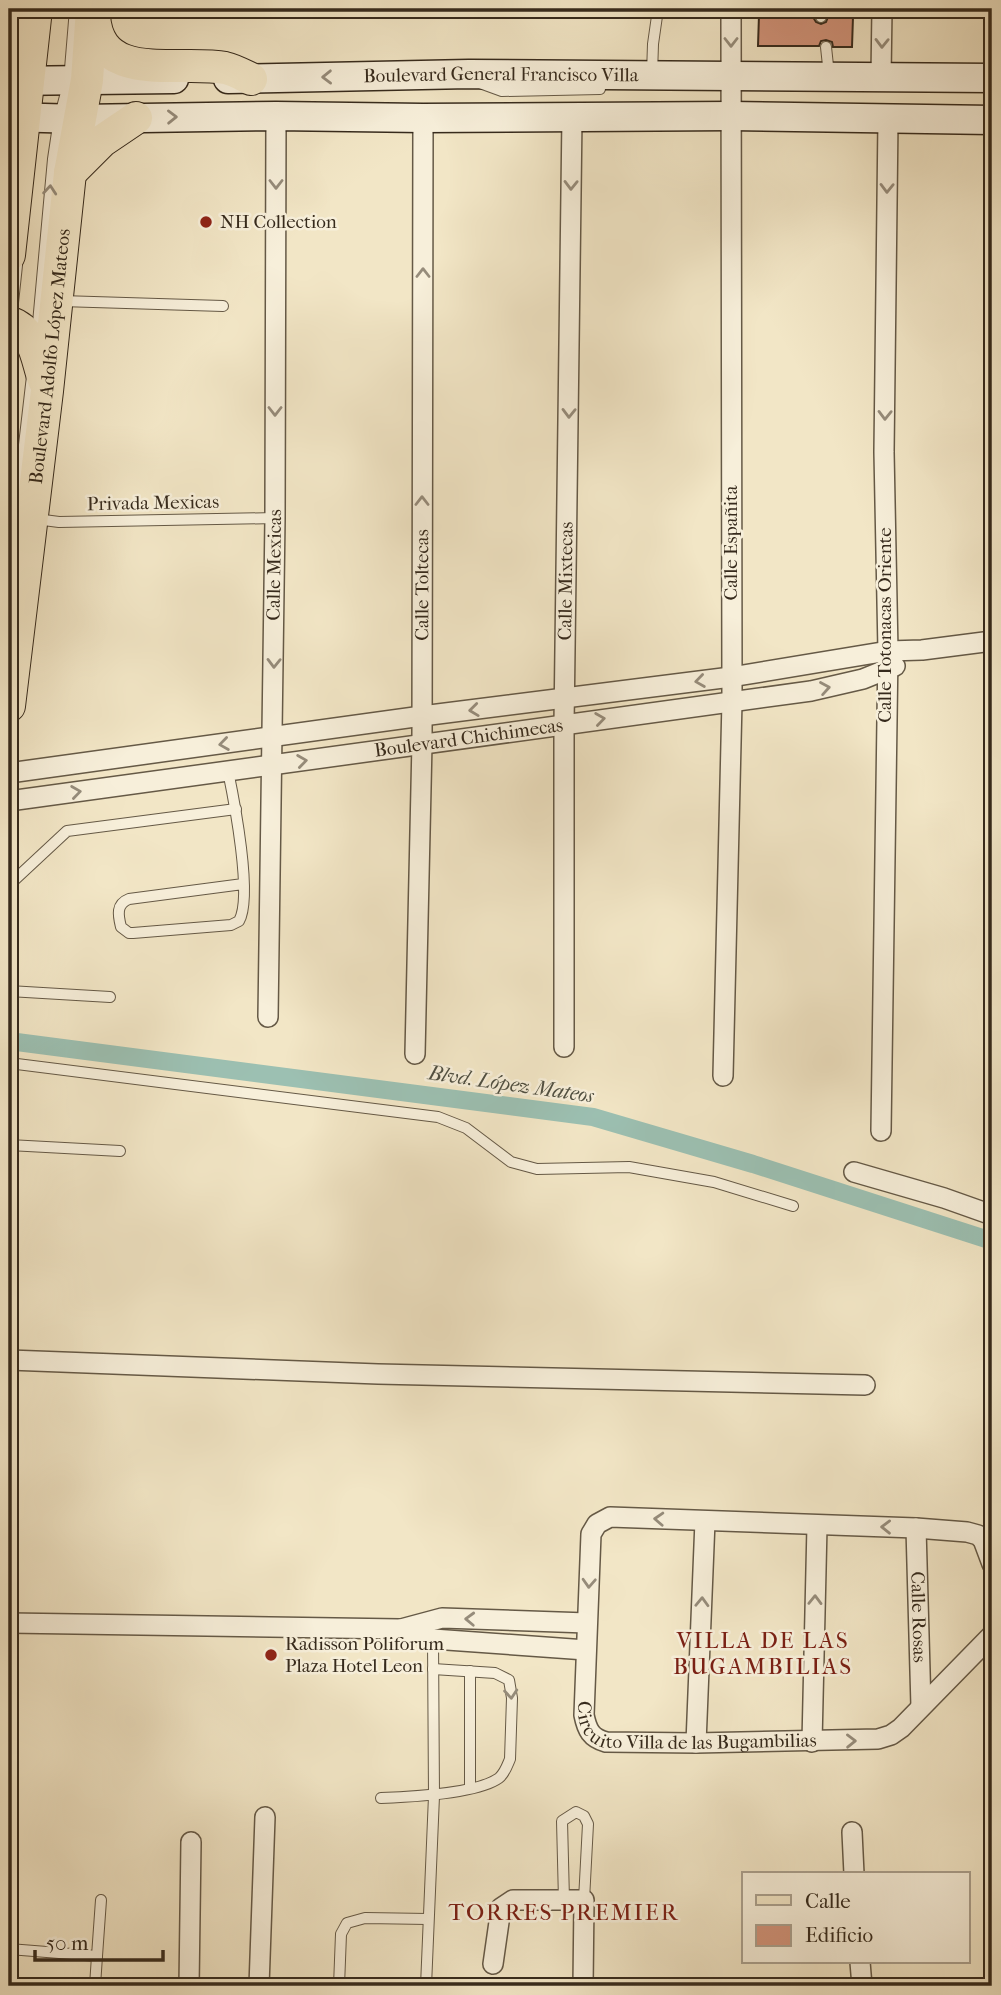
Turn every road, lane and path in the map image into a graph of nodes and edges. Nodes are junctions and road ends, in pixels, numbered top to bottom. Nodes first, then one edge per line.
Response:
1 (11, 9) edge
2 (36, 9) edge
3 (75, 9) edge
4 (93, 9) edge
5 (658, 9) edge
6 (731, 9) edge
7 (882, 9) edge
8 (826, 47) dead end
9 (469, 74) junction
10 (652, 75) junction
11 (830, 76) junction
12 (881, 76) junction
13 (963, 78) junction
14 (992, 78) edge
15 (251, 79) junction
16 (677, 87) dead end
17 (992, 87) edge
18 (610, 88) dead end
19 (933, 88) junction
20 (43, 97) edge
21 (735, 100) junction
22 (491, 106) dead end
23 (276, 116) junction
24 (457, 117) junction
25 (572, 117) junction
26 (136, 118) junction
27 (423, 118) junction
28 (888, 120) junction
29 (992, 120) edge
30 (70, 173) junction
31 (11, 210) edge
32 (9, 255) edge
33 (57, 301) junction
34 (223, 306) dead end
35 (16, 334) edge
36 (47, 391) junction
37 (32, 519) junction
38 (275, 519) junction
39 (9, 574) edge
40 (992, 641) edge
41 (922, 650) junction
42 (888, 651) junction
43 (886, 671) junction
44 (731, 677) junction
45 (566, 699) junction
46 (732, 701) junction
47 (9, 706) edge
48 (422, 716) junction
49 (564, 724) junction
50 (273, 737) junction
51 (422, 743) junction
52 (272, 765) junction
53 (228, 771) junction
54 (9, 773) edge
55 (9, 801) edge
56 (236, 808) junction
57 (243, 884) junction
58 (9, 885) edge
59 (9, 991) edge
60 (110, 997) dead end
61 (268, 1017) dead end
62 (564, 1047) dead end
63 (415, 1054) dead end
64 (9, 1063) edge
65 (723, 1076) dead end
66 (881, 1131) dead end
67 (9, 1145) edge
68 (120, 1151) dead end
69 (854, 1172) dead end
70 (793, 1206) dead end
71 (992, 1216) edge
72 (9, 1360) edge
73 (865, 1385) dead end
74 (705, 1521) junction
75 (817, 1526) junction
76 (916, 1528) junction
77 (992, 1564) edge
78 (9, 1623) edge
79 (587, 1623) junction
80 (400, 1629) junction
81 (992, 1635) edge
82 (433, 1639) junction
83 (586, 1650) junction
84 (433, 1669) junction
85 (470, 1671) junction
86 (921, 1707) junction
87 (812, 1742) junction
88 (696, 1743) junction
89 (470, 1788) junction
90 (434, 1796) junction
91 (381, 1798) dead end
92 (265, 1817) dead end
93 (852, 1832) dead end
94 (191, 1842) dead end
95 (854, 1872) edge
96 (584, 1899) junction
97 (101, 1900) dead end
98 (564, 1900) junction
99 (428, 1919) junction
100 (9, 1949) edge
101 (97, 1956) junction
102 (493, 1964) dead end
103 (860, 1964) edge
104 (95, 1986) edge
105 (189, 1986) edge
106 (259, 1986) edge
107 (339, 1986) edge
108 (426, 1986) edge
109 (583, 1986) edge
110 (862, 1986) edge

1 - 20 street
2 - 20 main road, Boulevard Adolfo López Mateos
3 - 20 lane
4 - 15 main road
4 - 20 main road, Boulevard Adolfo López Mateos
5 - 10 lane
6 -> 21 street, Calle Españita
7 -> 12 street
8 - 11 lane
9 - 10 main road, Boulevard General Francisco Villa
9 -> 15 main road, Boulevard General Francisco Villa
9 - 18 lane
10 - 21 main road, Boulevard General Francisco Villa
11 - 12 main road, Boulevard General Francisco Villa
11 - 21 main road, Boulevard General Francisco Villa
12 - 13 main road, Boulevard General Francisco Villa
13 - 14 main road, Boulevard General Francisco Villa
13 - 19 main road
15 - 20 main road, Boulevard General Francisco Villa
16 - 21 lane
17 - 19 lane
19 - 21 main road
20 - 26 main road, Boulevard General Francisco Villa
20 - 30 main road, Boulevard Adolfo López Mateos
20 - 31 main road, Boulevard Adolfo López Mateos
35 -> 20 lane
20 - 35 lane
21 - 25 main road, Boulevard General Francisco Villa
21 - 28 main road, Boulevard General Francisco Villa
21 - 44 street, Calle Españita
22 - 24 lane
26 -> 23 main road, Boulevard General Francisco Villa
23 - 27 main road, Boulevard General Francisco Villa
23 -> 38 street, Calle Mexicas
24 - 25 main road, Boulevard General Francisco Villa
24 - 27 main road, Boulevard General Francisco Villa
25 -> 45 street, Calle Mixtecas
26 - 30 main road
48 -> 27 street, Calle Toltecas
28 - 29 main road, Boulevard General Francisco Villa
28 -> 42 street, Calle Totonacas Oriente
30 - 33 main road, Boulevard Adolfo López Mateos
31 - 32 main road, Boulevard Adolfo López Mateos
33 - 34 lane
33 - 36 main road, Boulevard Adolfo López Mateos
35 - 36 main road
35 - 39 lane
36 - 37 main road, Boulevard Adolfo López Mateos
37 - 38 lane, Privada Mexicas
37 - 47 main road, Boulevard Adolfo López Mateos
38 -> 50 street, Calle Mexicas
40 - 41 street, Boulevard Chichimecas
41 - 42 street, Boulevard Chichimecas
41 - 43 street, Boulevard Chichimecas
42 - 43 street, Calle Totonacas Oriente
42 - 44 street, Boulevard Chichimecas
46 -> 43 street, Boulevard Chichimecas
43 - 66 street, Calle Totonacas Oriente
44 -> 45 street, Boulevard Chichimecas
44 - 46 street, Calle Españita
45 -> 48 street, Boulevard Chichimecas
45 - 49 street, Calle Mixtecas
49 -> 46 street, Boulevard Chichimecas
46 - 65 street, Calle Españita
48 - 50 street, Boulevard Chichimecas
48 - 51 street, Calle Toltecas
49 - 51 street, Boulevard Chichimecas
49 - 62 street, Calle Mixtecas
50 - 52 street, Calle Mexicas
50 -> 54 street, Boulevard Chichimecas
52 -> 51 street, Boulevard Chichimecas
51 - 63 street, Calle Toltecas
52 - 53 street, Boulevard Chichimecas
52 - 61 street, Calle Mexicas
55 -> 53 street, Boulevard Chichimecas
53 - 56 lane
56 - 57 lane
56 - 58 lane
57 - 57 lane
59 - 60 lane
64 - 70 lane
67 - 68 lane
69 - 71 street
72 - 73 street
74 - 75 street, Circuito Villa de las Bugambilias
74 -> 79 street, Circuito Villa de las Bugambilias
88 -> 74 street
76 -> 75 street, Circuito Villa de las Bugambilias
87 -> 75 street
76 - 77 street, Circuito Villa de las Bugambilias
76 - 86 street, Calle Rosas
78 - 80 street
79 -> 80 street
79 - 83 street, Circuito Villa de las Bugambilias
80 - 82 street
81 - 86 street, Circuito Villa de las Bugambilias
82 - 83 street
82 - 84 lane
83 - 88 street, Circuito Villa de las Bugambilias
84 - 85 lane
84 - 90 lane
85 - 89 lane
85 -> 89 lane
87 -> 86 street, Circuito Villa de las Bugambilias
87 - 88 street, Circuito Villa de las Bugambilias
89 - 90 lane
90 - 91 lane
90 - 99 lane
92 - 106 street
93 - 95 street
94 - 105 street
96 - 98 street
96 - 98 lane
96 - 109 street
97 - 101 lane
98 - 102 street
99 - 107 lane
99 - 108 lane
100 - 101 lane
101 - 104 lane
103 - 110 street

